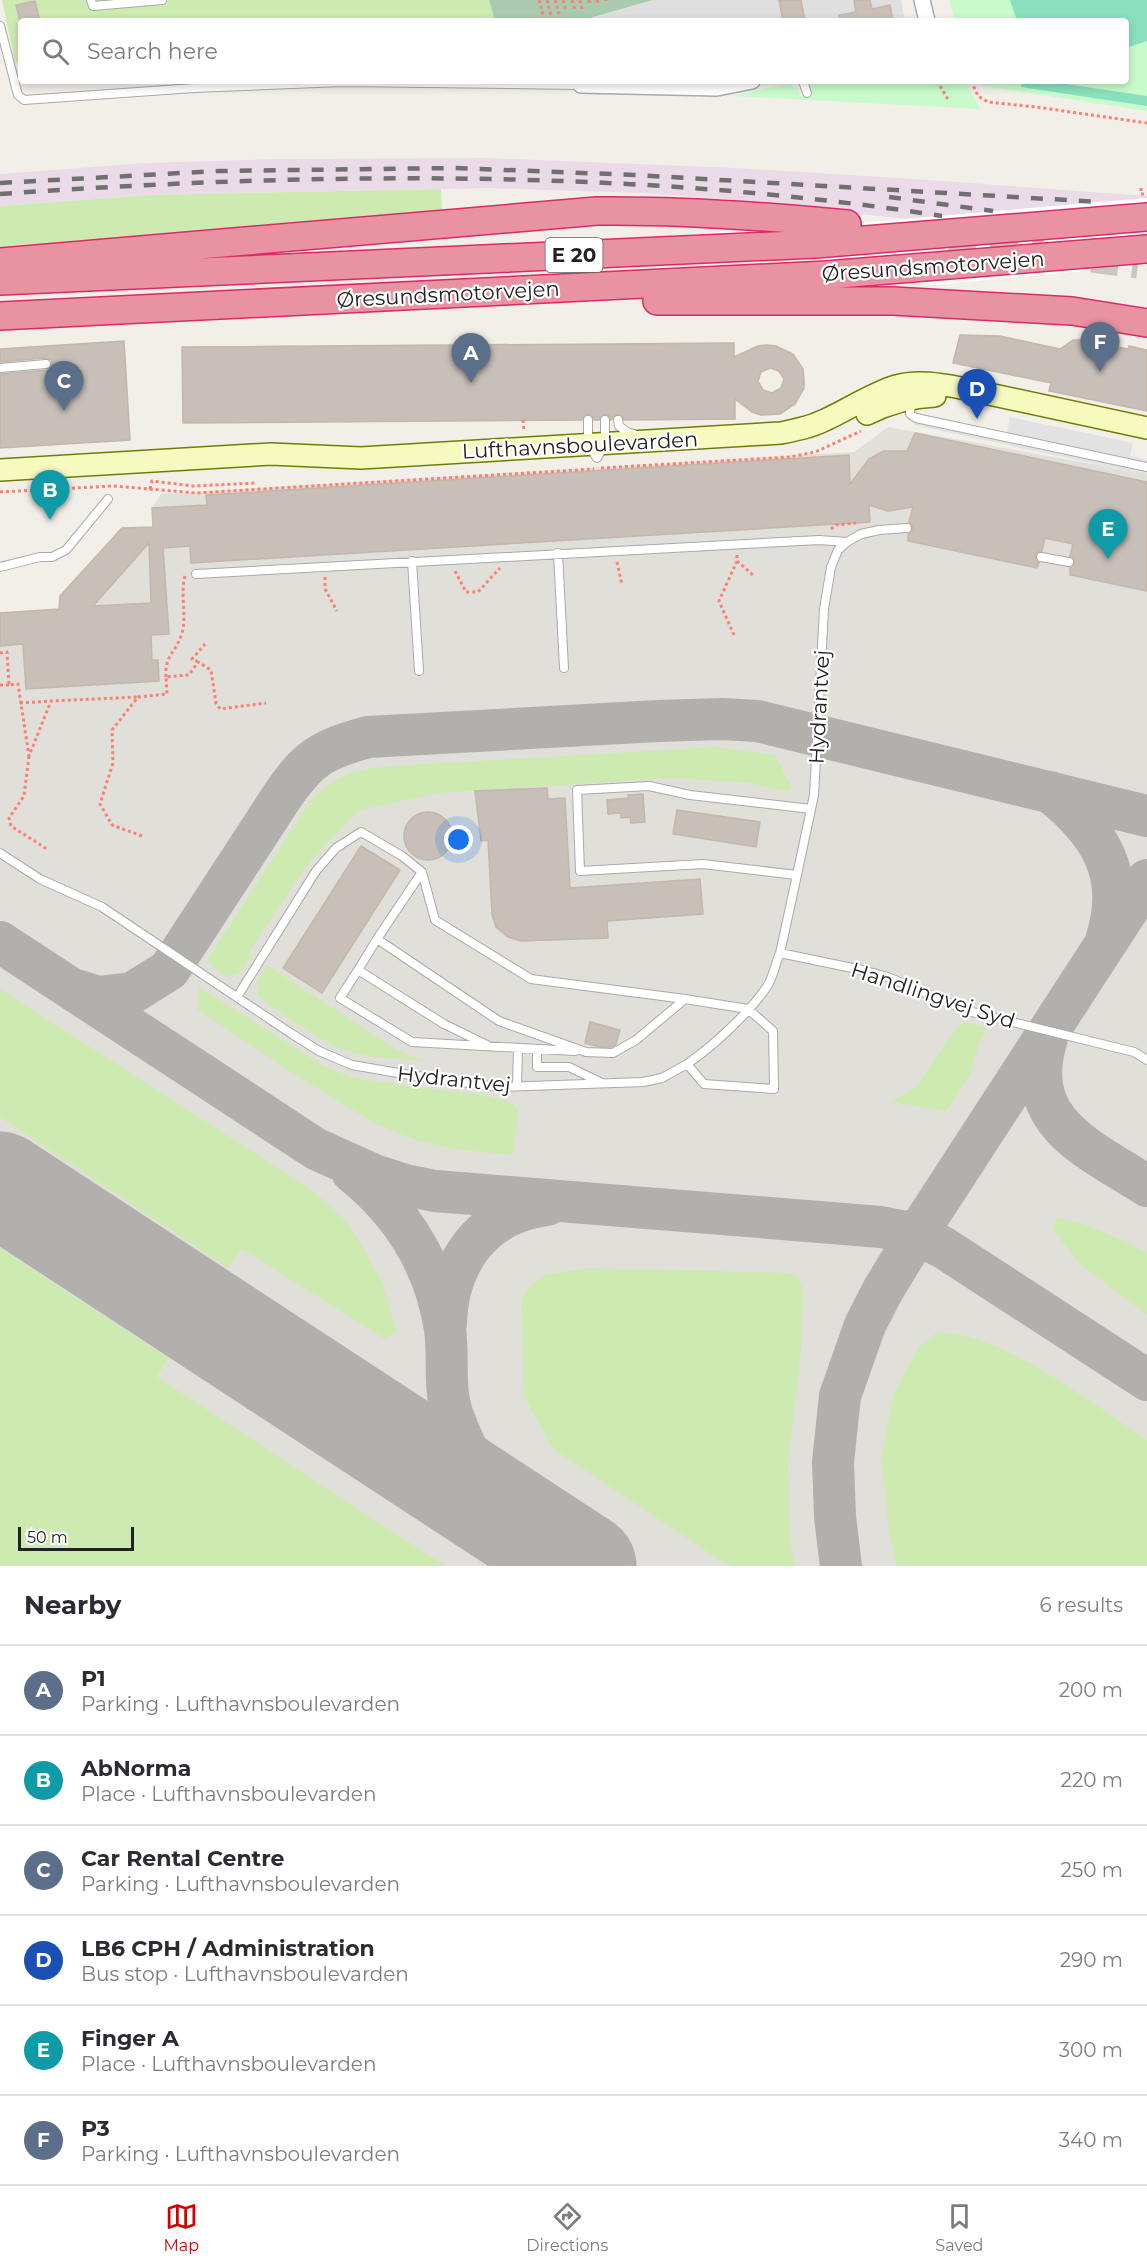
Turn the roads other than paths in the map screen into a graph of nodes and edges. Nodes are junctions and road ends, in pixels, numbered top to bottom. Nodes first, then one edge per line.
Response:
1 (91, 0) edge
2 (162, 0) edge
3 (922, 0) edge
4 (926, 18) edge
5 (0, 26) edge
6 (293, 84) edge
7 (502, 84) edge
8 (737, 84) edge
9 (804, 84) edge
10 (581, 85) joint
11 (807, 93) dead end
12 (1147, 217) edge
13 (848, 224) dead end
14 (1144, 260) edge
15 (0, 262) edge
16 (0, 281) edge
17 (454, 294) junction
18 (0, 316) edge
19 (1147, 323) edge
20 (46, 364) dead end
21 (0, 368) edge
22 (911, 391) junction
23 (588, 420) dead end
24 (605, 420) dead end
25 (618, 420) dead end
26 (1147, 428) edge
27 (685, 439) junction
28 (1147, 440) edge
29 (597, 449) junction
30 (1147, 467) edge
31 (0, 470) edge
32 (0, 483) edge
33 (108, 499) dead end
34 (908, 528) dead end
35 (847, 542) junction
36 (558, 554) junction
37 (1041, 556) dead end
38 (412, 561) junction
39 (1069, 562) dead end
40 (0, 567) edge
41 (196, 574) dead end
42 (564, 668) dead end
43 (418, 671) dead end
44 (812, 809) junction
45 (0, 853) edge
46 (422, 872) junction
47 (797, 875) junction
48 (377, 939) junction
49 (780, 953) junction
50 (358, 970) junction
51 (237, 997) junction
52 (685, 999) junction
53 (748, 1010) junction
54 (491, 1047) junction
55 (518, 1048) junction
56 (537, 1049) junction
57 (585, 1052) junction
58 (1147, 1060) edge
59 (687, 1064) junction
60 (602, 1083) junction
61 (517, 1086) junction

1 - 2 lane
3 - 4 street
5 - 6 lane
7 - 10 lane
8 - 10 street
9 - 11 lane
12 - 16 highway, Øresundsmotorvejen / E 20
13 - 15 highway
14 - 17 highway, Øresundsmotorvejen / E 20
17 - 18 highway, Øresundsmotorvejen / E 20
17 - 19 highway
20 - 21 lane
22 - 26 street, Lufthavnsboulevarden
22 - 27 street, Lufthavnsboulevarden
22 - 28 street, Lufthavnsboulevarden
22 - 29 street, Lufthavnsboulevarden
22 - 30 lane
23 - 29 lane
24 - 29 lane
25 - 27 lane
27 - 29 street, Lufthavnsboulevarden
29 - 31 street, Lufthavnsboulevarden
29 - 32 street, Lufthavnsboulevarden
33 - 40 lane
34 - 35 lane
35 - 36 lane
35 - 44 lane, Hydrantvej
36 - 38 lane
36 - 42 lane
37 - 39 lane
38 - 41 lane
38 - 43 lane
44 - 47 lane, Hydrantvej
44 - 47 lane
45 - 51 lane, Hydrantvej
46 - 48 lane
46 - 51 lane
46 - 52 lane
47 - 49 lane, Hydrantvej
48 - 50 lane
48 - 57 lane
49 - 53 lane
49 - 58 lane, Handlingvej Syd
50 - 54 lane
50 - 54 lane
51 - 61 lane, Hydrantvej
52 - 53 lane
52 - 57 lane
53 - 59 lane, Hydrantvej
53 - 59 lane
54 - 55 lane
55 - 56 lane
55 - 61 lane
56 - 57 lane
56 - 60 lane
59 - 60 lane, Hydrantvej
60 - 61 lane, Hydrantvej

